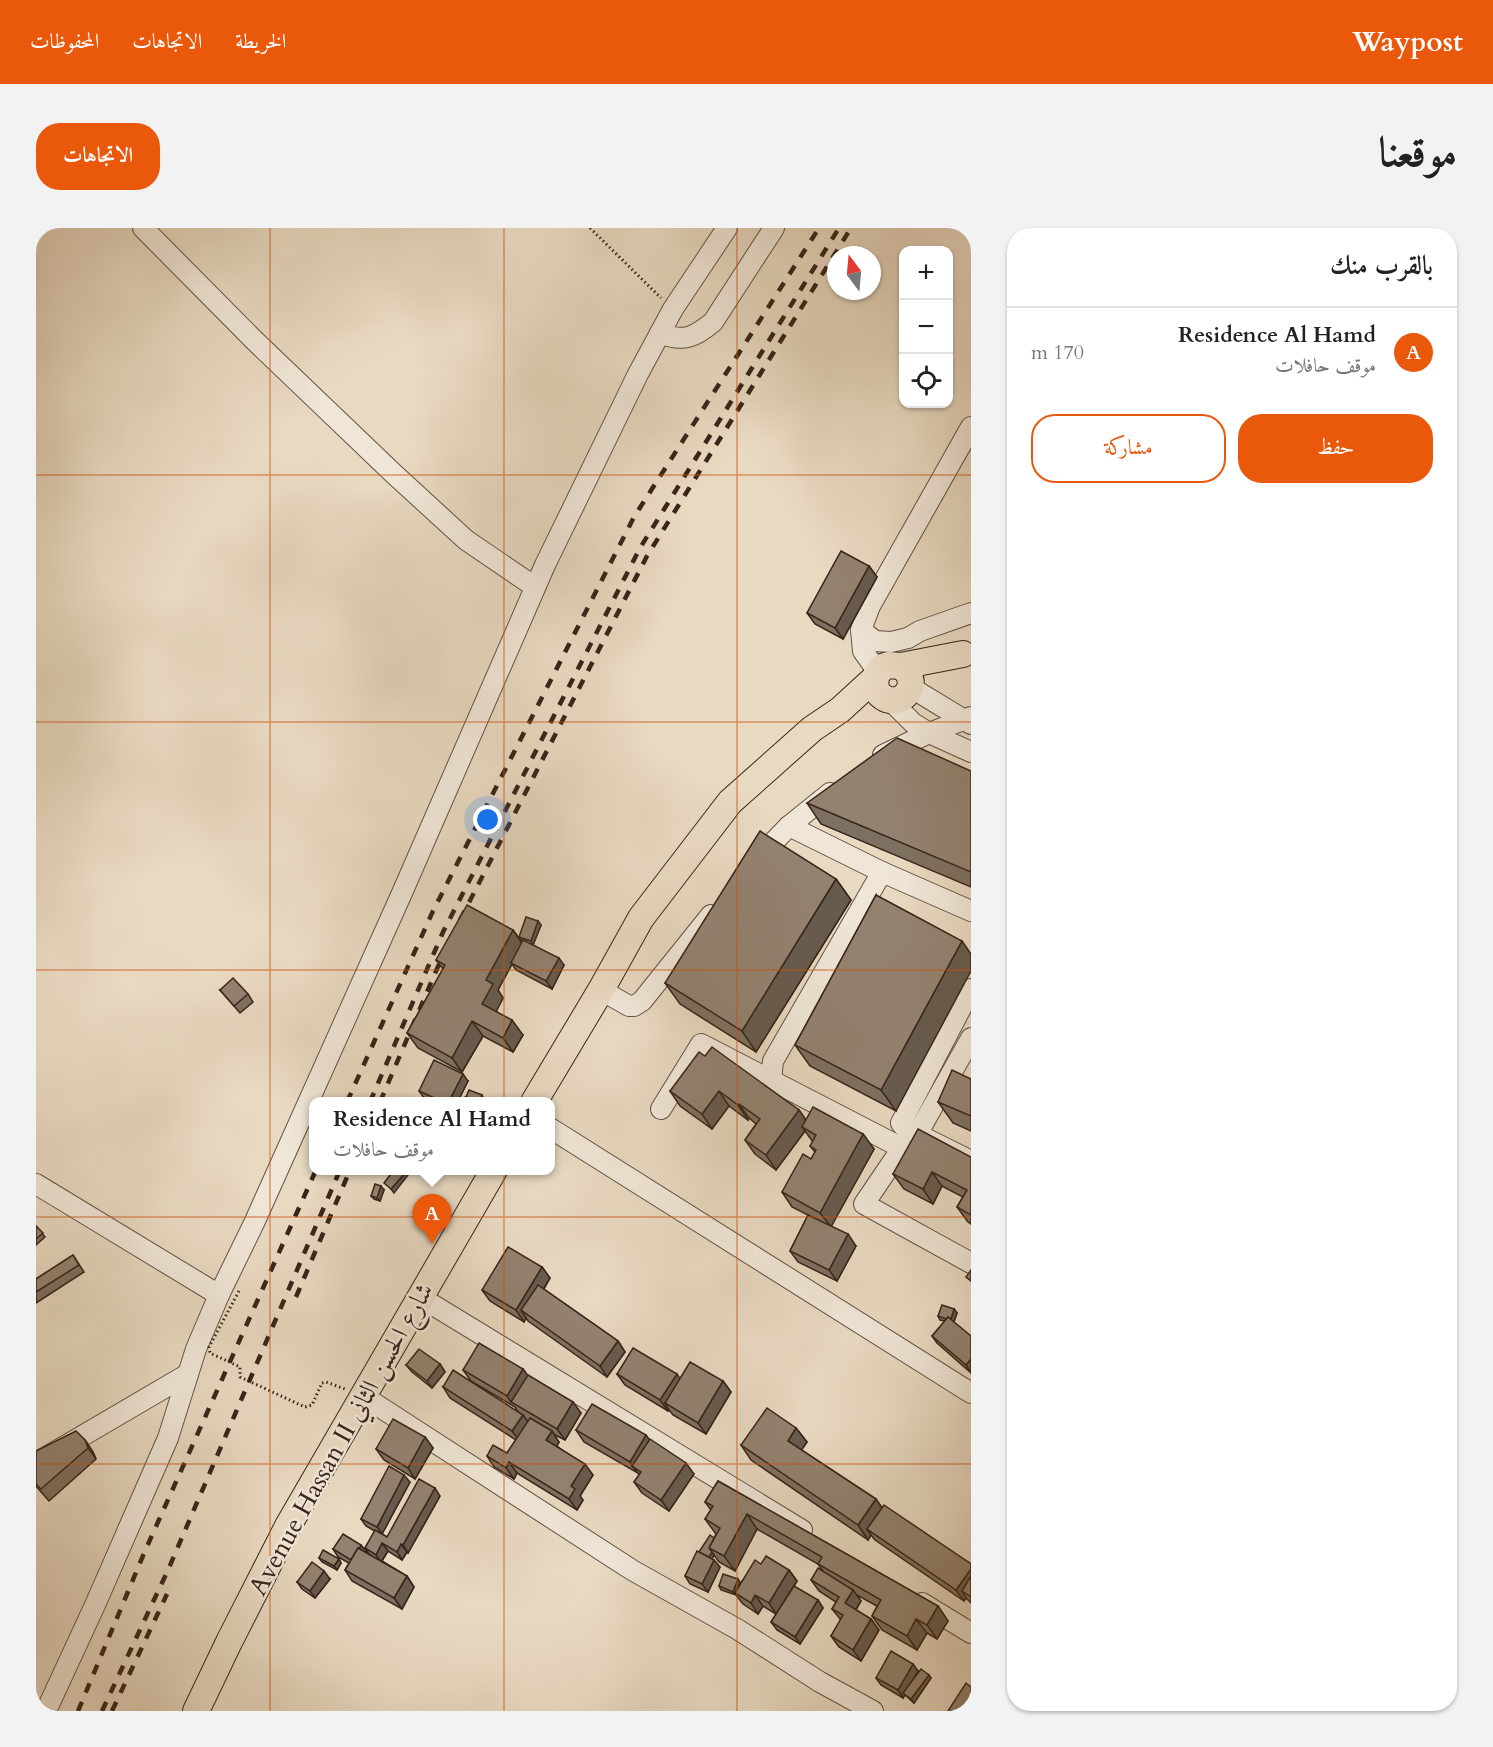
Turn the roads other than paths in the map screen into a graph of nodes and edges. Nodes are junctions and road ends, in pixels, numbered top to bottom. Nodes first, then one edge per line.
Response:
1 (143, 228) edge
2 (728, 228) edge
3 (774, 228) edge
4 (660, 333) junction
5 (971, 428) edge
6 (535, 587) junction
7 (971, 613) edge
8 (861, 630) junction
9 (967, 652) edge
10 (892, 683) junction
11 (968, 721) edge
12 (929, 733) junction
13 (971, 752) edge
14 (867, 765) edge
15 (842, 784) edge
16 (789, 826) junction
17 (882, 872) junction
18 (744, 874) edge
19 (724, 898) edge
20 (971, 911) edge
21 (971, 989) edge
22 (601, 990) junction
23 (971, 1038) edge
24 (935, 1057) junction
25 (964, 1067) edge
26 (771, 1081) junction
27 (311, 1097) edge
28 (536, 1097) edge
29 (309, 1101) edge
30 (661, 1109) dead end
31 (555, 1131) edge
32 (918, 1134) junction
33 (971, 1161) edge
34 (491, 1175) edge
35 (36, 1184) edge
36 (971, 1263) edge
37 (219, 1295) junction
38 (420, 1297) junction
39 (188, 1374) junction
40 (971, 1393) edge
41 (363, 1396) junction
42 (36, 1463) edge
43 (818, 1539) edge
44 (910, 1595) edge
45 (971, 1633) edge
46 (46, 1711) edge
47 (196, 1711) edge
48 (873, 1711) edge

1 - 6 street
2 - 4 street
3 - 4 street
4 - 6 street
5 - 8 street
6 - 27 street
7 - 8 street
8 - 10 street
9 - 10 main road
10 - 11 street
10 - 12 street
10 - 22 main road
11 - 12 street
12 - 13 street
12 - 14 street
15 - 16 street
16 - 17 street
16 - 18 street
17 - 20 street
17 - 26 street
19 - 22 street
21 - 24 street
22 - 28 main road
23 - 25 street
24 - 25 street
24 - 32 street
25 - 32 street
26 - 30 street
26 - 36 street
29 - 37 street
31 - 40 street
32 - 33 street
34 - 38 main road, Avenue Hassan II شارع الحسن الثاني
35 - 37 street
37 - 39 street
38 - 41 main road, Avenue Hassan II شارع الحسن الثاني
38 - 43 street
39 - 42 street
39 - 46 street
41 - 47 main road, Avenue Hassan II شارع الحسن الثاني
41 - 48 street
44 - 45 street

